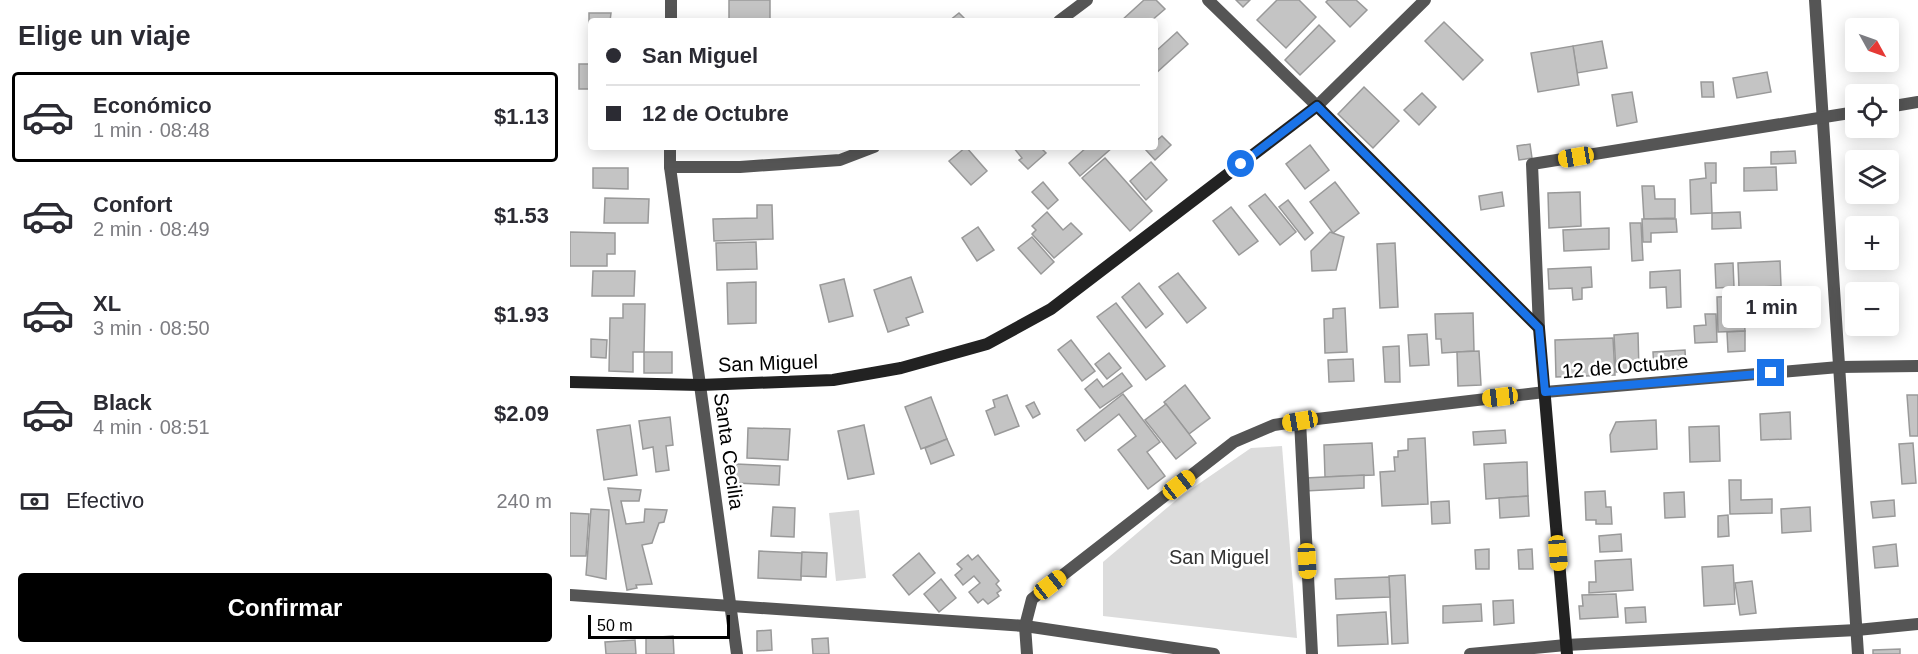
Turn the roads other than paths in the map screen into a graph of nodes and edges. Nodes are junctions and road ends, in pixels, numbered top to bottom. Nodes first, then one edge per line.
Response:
1 (671, 0) edge
2 (1087, 0) edge
3 (1208, 0) edge
4 (1425, 0) edge
5 (1815, 0) edge
6 (671, 18) edge
7 (1063, 18) edge
8 (1918, 102) edge
9 (1899, 105) edge
10 (1317, 106) junction
11 (1845, 114) edge
12 (1822, 117) junction
13 (670, 150) edge
14 (866, 150) edge
15 (670, 167) junction
16 (1539, 328) junction
17 (1918, 366) edge
18 (1839, 367) junction
19 (570, 382) edge
20 (700, 385) junction
21 (1545, 392) junction
22 (1300, 421) junction
23 (570, 595) edge
24 (730, 605) junction
25 (1918, 624) edge
26 (1025, 626) junction
27 (1857, 630) junction
28 (1567, 650) edge
29 (737, 654) edge
30 (1027, 654) edge
31 (1214, 654) edge
32 (1312, 654) edge
33 (1470, 654) edge
34 (1858, 654) edge

1 - 6 street
2 - 7 street
3 - 10 street
4 - 10 street
5 - 12 street
8 - 9 street
10 - 16 street
10 - 20 street, San Miguel
11 - 12 street
12 - 16 street
12 - 18 street
13 - 15 street, Santa Cecilia
14 - 15 street
15 - 20 street, Santa Cecilia
16 - 21 street
17 - 18 street, 12 de Octubre
18 - 21 street, 12 de Octubre
18 - 27 street
19 - 20 street, San Miguel
20 - 24 street, Santa Cecilia
21 - 22 street, 12 de Octubre
21 - 28 street
22 - 26 street, 12 de Octubre
22 - 32 street
23 - 24 street
24 - 26 street
24 - 29 street, Santa Cecilia
25 - 27 street
26 - 30 street
26 - 31 street
27 - 28 street
27 - 34 street
28 - 33 street

